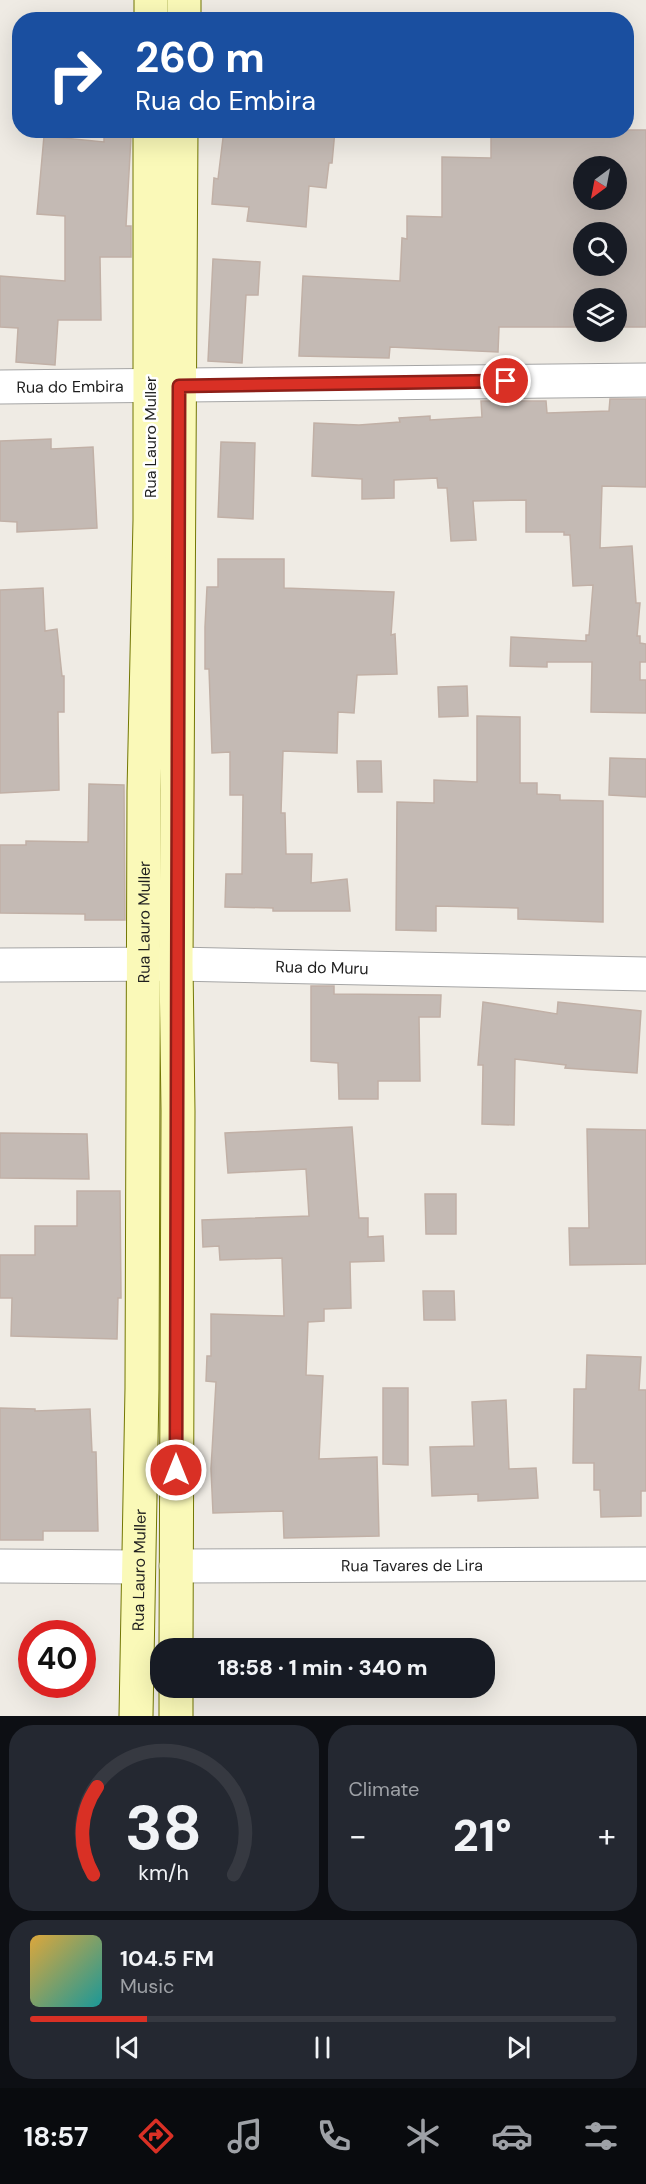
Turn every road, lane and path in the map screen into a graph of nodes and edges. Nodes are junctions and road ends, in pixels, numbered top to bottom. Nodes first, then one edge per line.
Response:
1 (150, 138) edge
2 (180, 138) edge
3 (646, 380) edge
4 (164, 386) junction
5 (0, 387) edge
6 (0, 964) edge
7 (160, 964) junction
8 (646, 974) edge
9 (646, 1564) edge
10 (0, 1566) edge
11 (176, 1566) junction
12 (137, 1567) junction
13 (176, 1638) edge
14 (176, 1698) edge
15 (136, 1716) edge
16 (176, 1716) edge

1 - 4 street, Rua Lauro Muller
2 - 4 street, Rua Lauro Muller
3 - 4 street, Rua do Embira
4 - 5 street, Rua do Embira
4 - 7 street, Rua Lauro Muller
6 - 7 street, Rua do Muru
7 - 8 street, Rua do Muru
7 - 11 street, Rua Lauro Muller
7 - 12 street, Rua Lauro Muller
9 - 11 street, Rua Tavares de Lira
10 - 12 street
11 - 13 street, Rua Lauro Muller
12 - 15 street, Rua Lauro Muller
14 - 16 street

